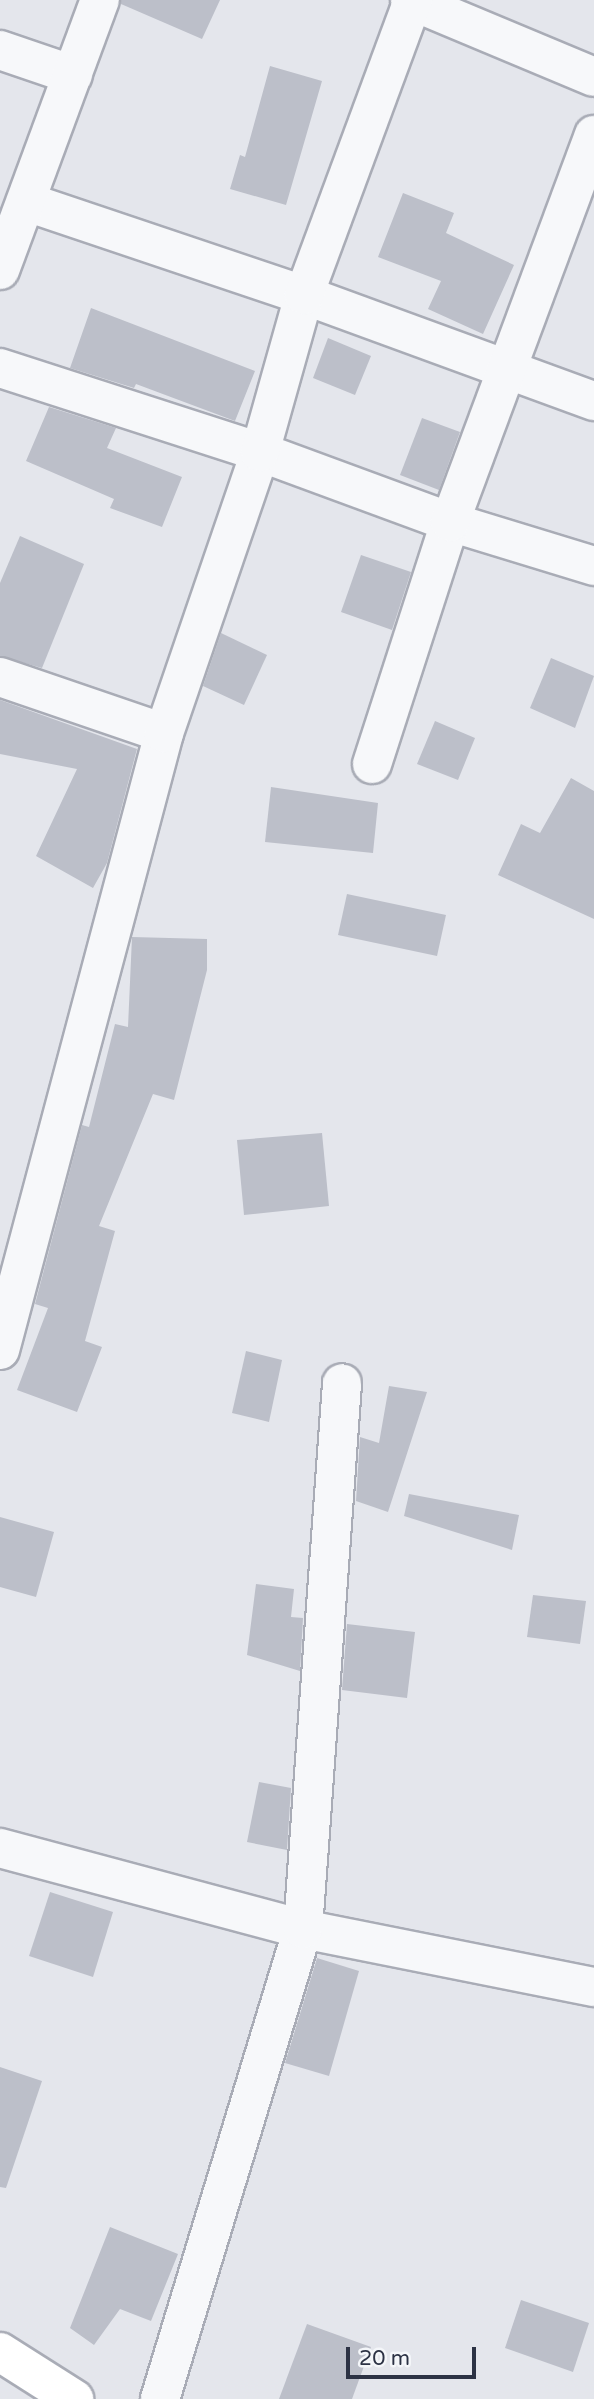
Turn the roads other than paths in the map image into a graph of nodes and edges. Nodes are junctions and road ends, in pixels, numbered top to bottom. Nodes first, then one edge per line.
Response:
1 (100, 0) edge
2 (412, 1) edge
3 (0, 50) edge
4 (591, 68) edge
5 (73, 75) junction
6 (594, 135) edge
7 (27, 202) junction
8 (0, 270) edge
9 (304, 295) junction
10 (0, 368) edge
11 (509, 371) junction
12 (594, 401) edge
13 (260, 452) junction
14 (450, 522) junction
15 (594, 566) edge
16 (0, 677) edge
17 (164, 733) junction
18 (372, 764) dead end
19 (0, 1350) edge
20 (342, 1383) dead end
21 (0, 1848) edge
22 (303, 1929) junction
23 (594, 1987) edge
24 (0, 2352) edge
25 (74, 2399) edge
26 (160, 2399) edge

1 - 5 street
2 - 4 street
2 - 9 street
3 - 5 street
5 - 7 street
6 - 11 street
7 - 8 street
7 - 9 street
9 - 11 street
9 - 13 street
10 - 13 street
11 - 12 street
11 - 14 street
13 - 14 street
13 - 17 street
14 - 15 street
14 - 18 street
16 - 17 street
17 - 19 street
20 - 22 street
21 - 22 street
22 - 23 street
22 - 26 street
24 - 25 street

